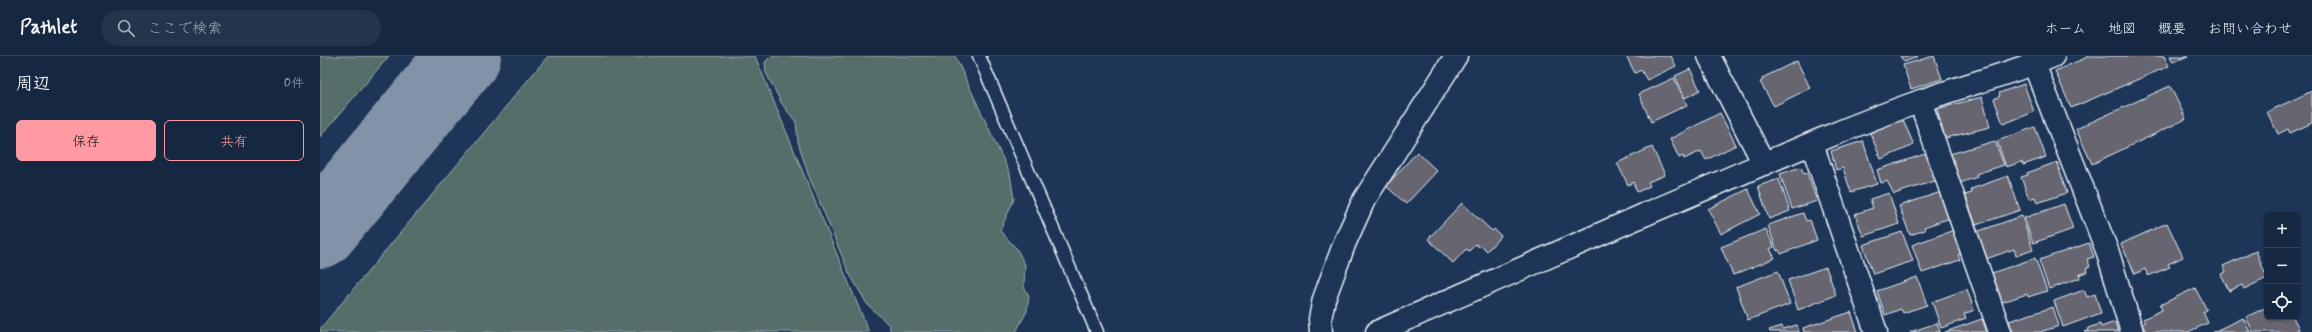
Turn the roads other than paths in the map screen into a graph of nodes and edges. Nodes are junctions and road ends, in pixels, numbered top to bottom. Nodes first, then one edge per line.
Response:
1 (979, 56) edge
2 (1456, 56) edge
3 (1709, 56) edge
4 (2043, 60) edge
5 (1920, 101) junction
6 (1812, 144) junction
7 (1764, 164) junction
8 (1097, 332) edge
9 (1321, 332) edge
10 (1377, 332) edge
11 (1876, 332) edge
12 (2000, 332) edge
13 (2132, 332) edge

1 - 8 lane
2 - 9 street
3 - 7 street
4 - 5 street
4 - 13 street
5 - 6 street
5 - 12 street
6 - 7 street
6 - 11 street
7 - 10 street

